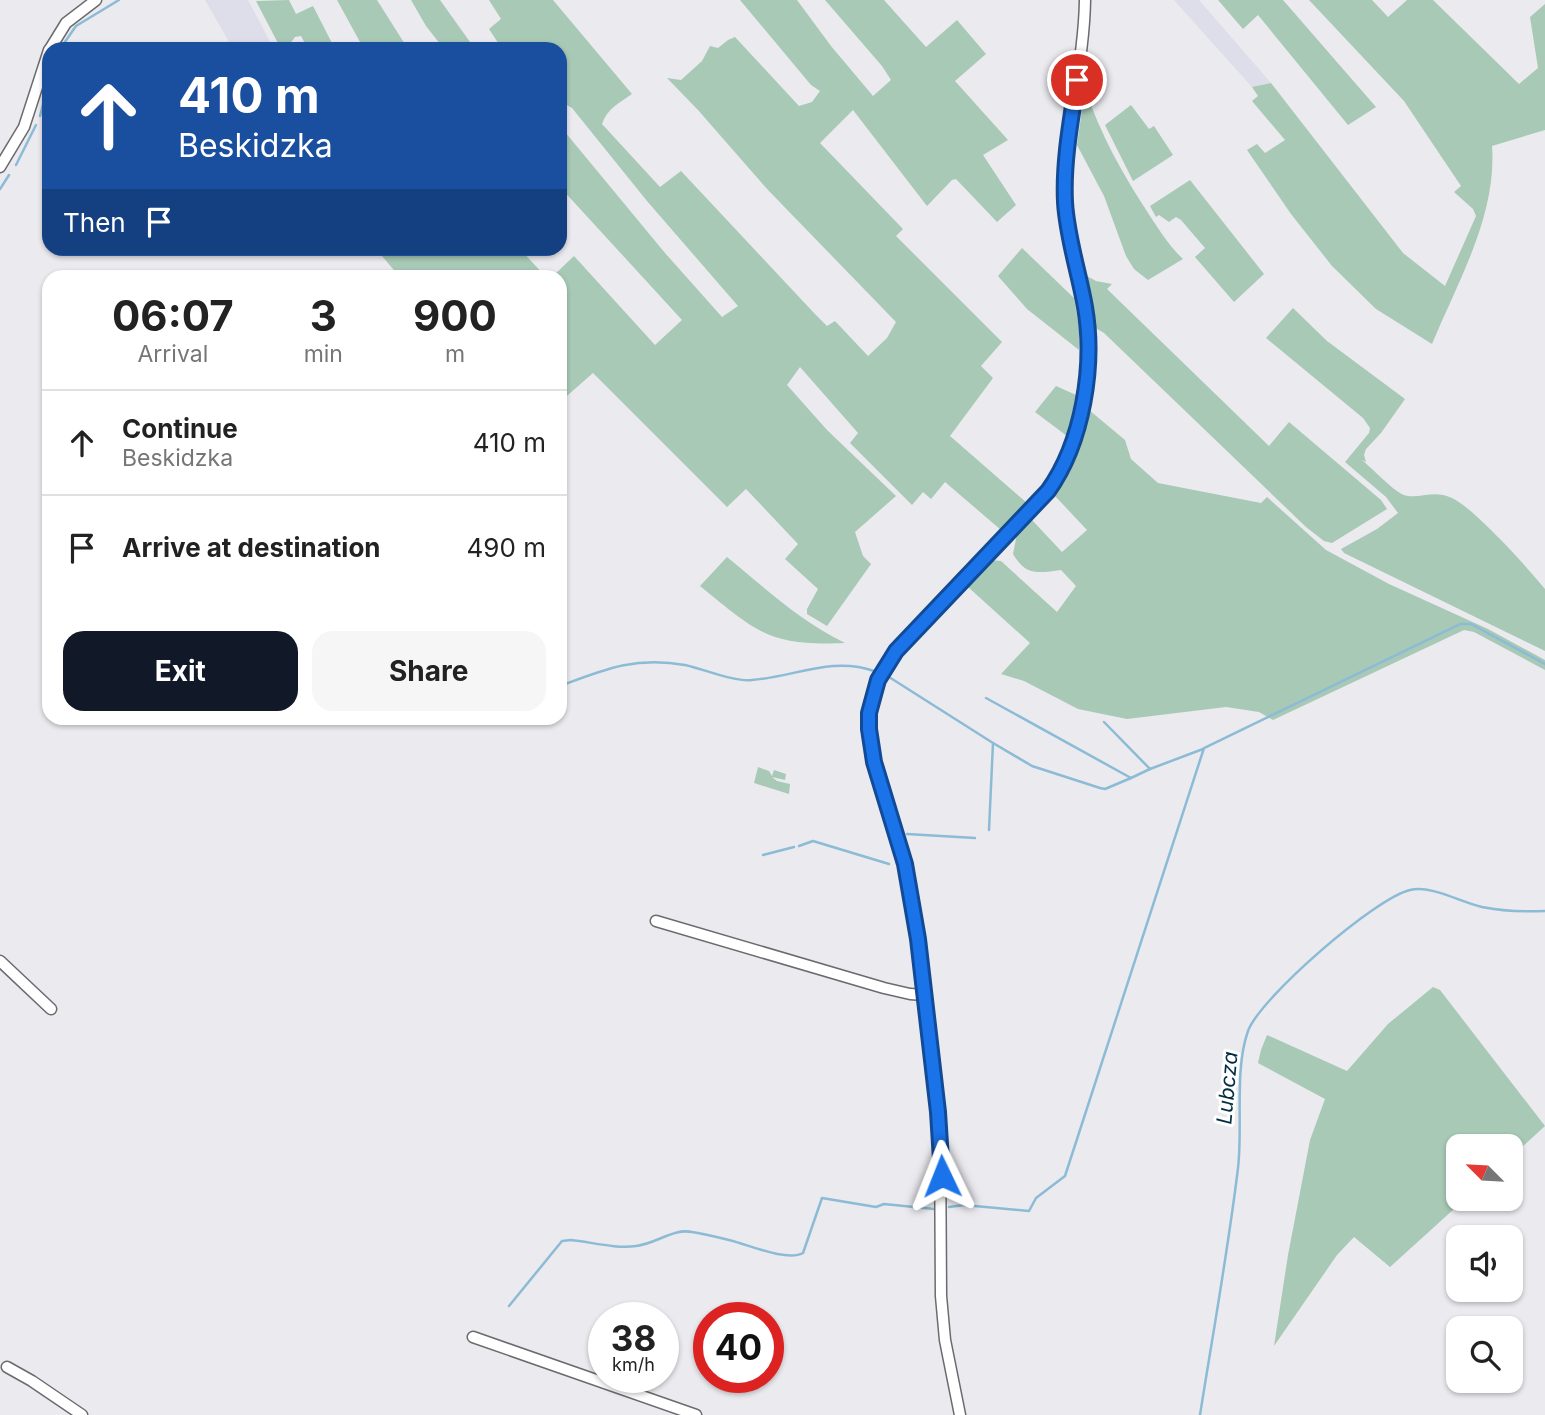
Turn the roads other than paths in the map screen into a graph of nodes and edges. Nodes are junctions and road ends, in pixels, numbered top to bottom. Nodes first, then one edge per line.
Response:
1 (96, 0) edge
2 (1085, 0) edge
3 (54, 42) edge
4 (42, 72) edge
5 (0, 167) edge
6 (656, 921) dead end
7 (0, 961) edge
8 (925, 995) junction
9 (51, 1009) dead end
10 (473, 1338) dead end
11 (3, 1366) edge
12 (82, 1415) edge
13 (696, 1415) edge
14 (960, 1415) edge

1 - 3 street
2 - 8 street
4 - 5 street
6 - 8 street
7 - 9 street
8 - 14 street
10 - 13 street
11 - 12 street

